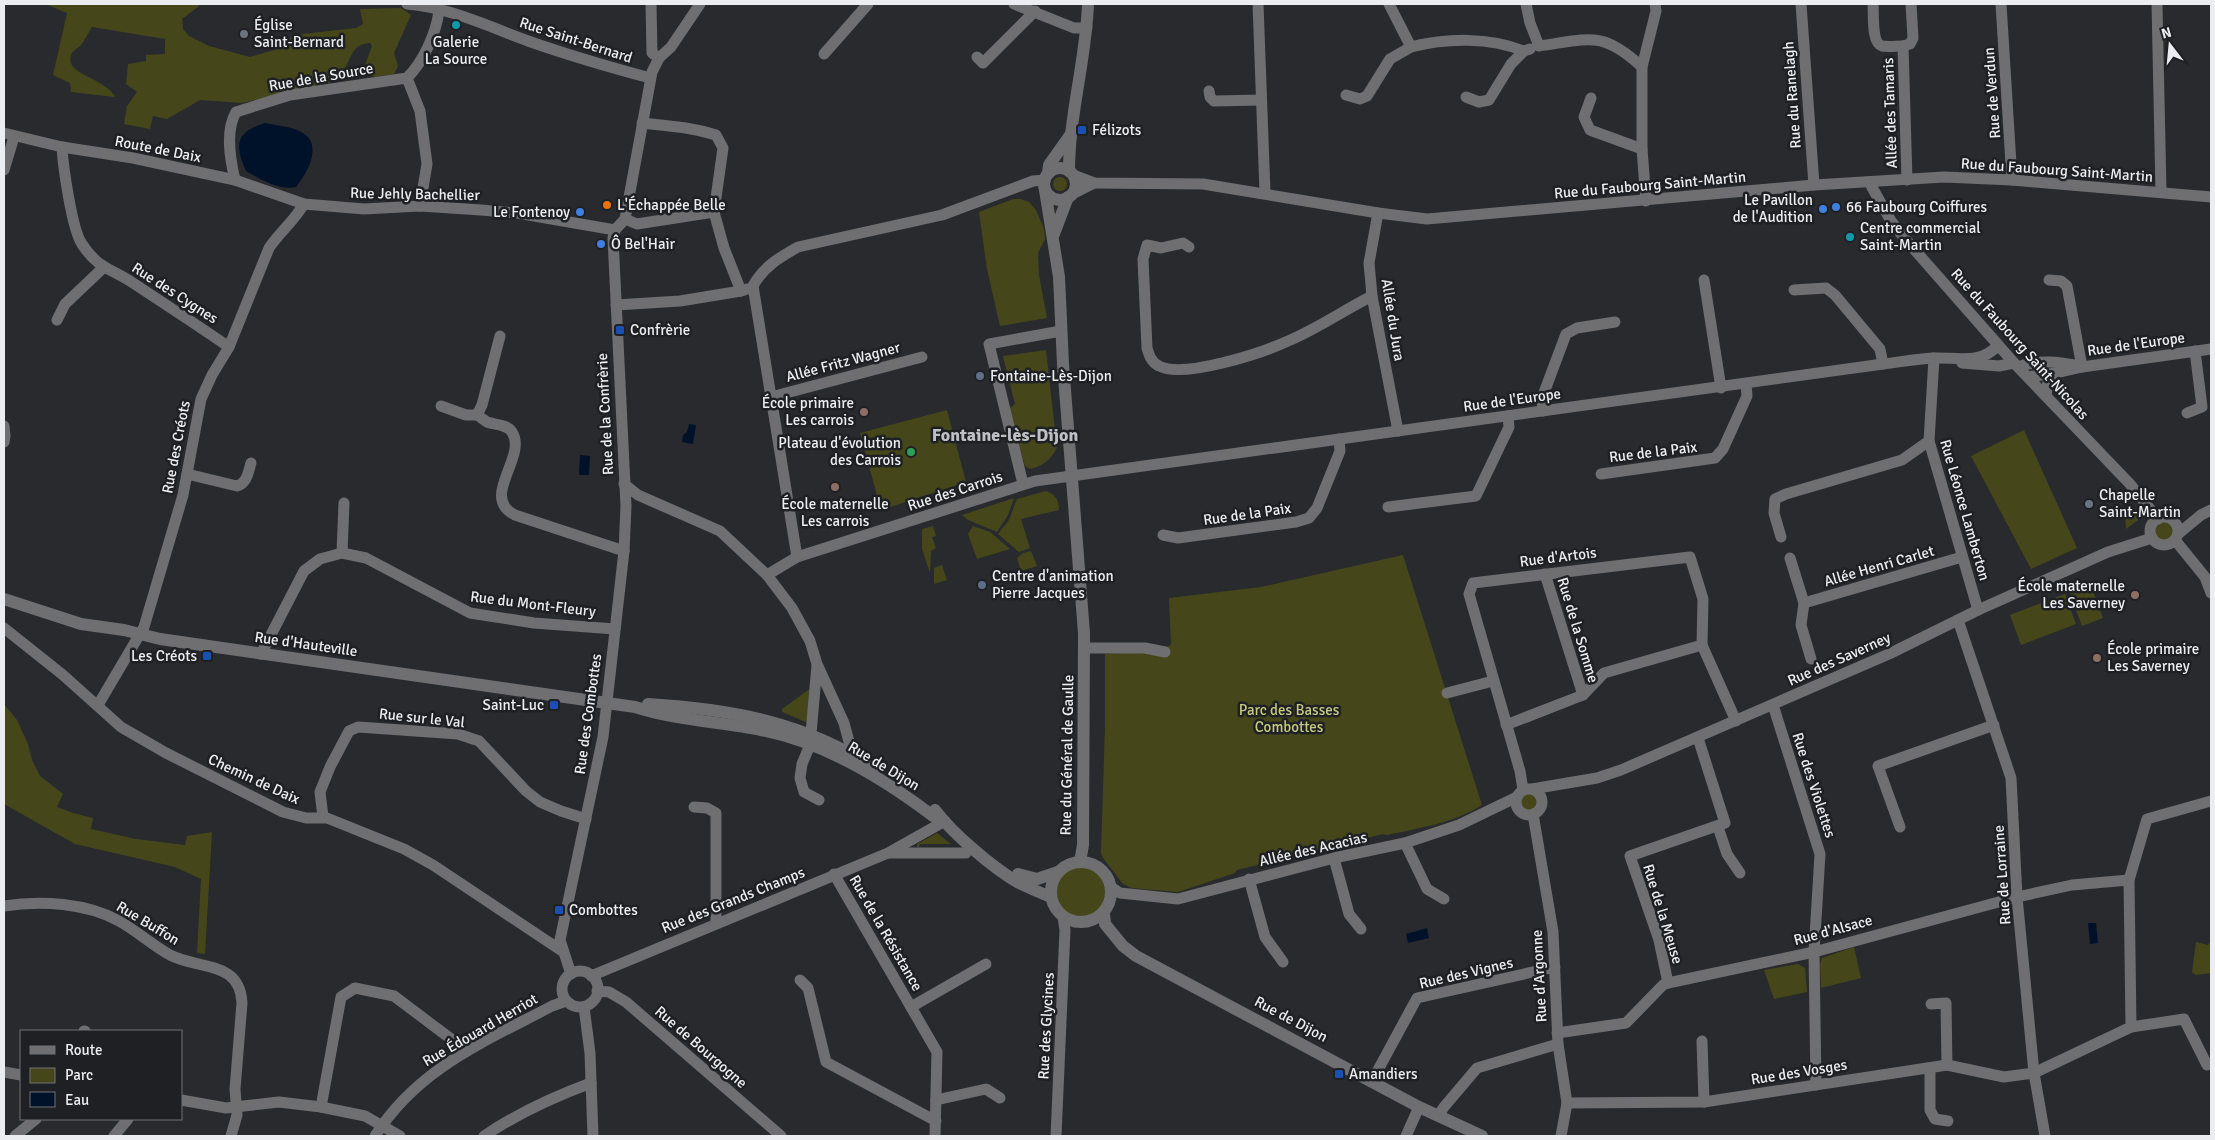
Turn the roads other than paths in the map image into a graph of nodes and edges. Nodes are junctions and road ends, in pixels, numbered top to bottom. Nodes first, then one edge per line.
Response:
1 (407, 4) edge
2 (651, 4) edge
3 (700, 4) edge
4 (868, 4) edge
5 (1014, 4) edge
6 (1019, 4) edge
7 (1088, 4) edge
8 (1258, 4) edge
9 (1389, 4) edge
10 (1526, 4) edge
11 (1655, 4) edge
12 (1801, 4) edge
13 (1873, 4) edge
14 (1912, 4) edge
15 (2001, 4) edge
16 (2157, 4) edge
17 (439, 11) junction
18 (1035, 11) junction
19 (1087, 28) junction
20 (1539, 46) junction
21 (1903, 46) junction
22 (1411, 47) junction
23 (1524, 51) junction
24 (824, 54) dead end
25 (977, 57) dead end
26 (659, 58) junction
27 (1642, 66) junction
28 (408, 78) junction
29 (650, 78) junction
30 (1209, 91) dead end
31 (1346, 95) dead end
32 (1466, 97) dead end
33 (1591, 98) dead end
34 (1261, 100) junction
35 (642, 123) junction
36 (1071, 134) junction
37 (9, 135) edge
38 (62, 147) junction
39 (1642, 149) junction
40 (4, 170) edge
41 (1071, 173) junction
42 (235, 180) junction
43 (1907, 180) junction
44 (2012, 180) junction
45 (1046, 182) junction
46 (1869, 182) junction
47 (1094, 183) junction
48 (1814, 185) junction
49 (2161, 192) junction
50 (1265, 194) junction
51 (1070, 196) junction
52 (2211, 197) edge
53 (1646, 200) junction
54 (304, 204) junction
55 (420, 206) junction
56 (714, 212) junction
57 (1378, 213) junction
58 (625, 219) junction
59 (615, 230) junction
60 (1054, 237) junction
61 (1189, 247) dead end
62 (103, 268) junction
63 (1704, 280) dead end
64 (2049, 280) dead end
65 (752, 286) junction
66 (1794, 290) dead end
67 (741, 291) junction
68 (1372, 296) junction
69 (616, 306) junction
70 (57, 320) dead end
71 (1614, 322) dead end
72 (1061, 331) junction
73 (500, 336) dead end
74 (1998, 345) junction
75 (229, 347) junction
76 (2211, 349) edge
77 (2195, 351) junction
78 (922, 357) dead end
79 (1934, 358) junction
80 (1956, 360) junction
81 (1883, 364) junction
82 (2016, 365) junction
83 (2082, 367) junction
84 (2056, 373) junction
85 (2028, 378) junction
86 (1746, 384) junction
87 (1721, 388) junction
88 (2046, 396) junction
89 (771, 397) junction
90 (441, 406) dead end
91 (1543, 411) junction
92 (2187, 413) dead end
93 (477, 415) junction
94 (1508, 416) junction
95 (4, 426) edge
96 (1398, 431) junction
97 (1339, 439) junction
98 (1929, 441) junction
99 (4, 442) edge
100 (251, 463) dead end
101 (187, 474) junction
102 (1601, 474) dead end
103 (1072, 476) junction
104 (624, 484) junction
105 (1024, 484) junction
106 (344, 503) dead end
107 (1388, 508) dead end
108 (2211, 510) edge
109 (2158, 519) junction
110 (1163, 534) dead end
111 (1781, 537) dead end
112 (2177, 537) junction
113 (2152, 538) junction
114 (624, 551) junction
115 (342, 553) junction
116 (797, 557) junction
117 (1962, 557) junction
118 (1790, 558) dead end
119 (1545, 574) junction
120 (767, 576) junction
121 (2211, 593) edge
122 (4, 599) edge
123 (1804, 603) junction
124 (1978, 610) junction
125 (1958, 620) junction
126 (4, 628) edge
127 (615, 629) junction
128 (140, 634) junction
129 (1702, 644) junction
130 (1084, 648) junction
131 (1165, 652) dead end
132 (261, 654) junction
133 (1811, 659) dead end
134 (817, 664) junction
135 (1494, 681) junction
136 (1447, 693) dead end
137 (1582, 695) junction
138 (608, 703) junction
139 (1773, 705) junction
140 (98, 706) junction
141 (1736, 721) junction
142 (1506, 725) junction
143 (1994, 725) junction
144 (1698, 738) junction
145 (811, 739) junction
146 (852, 753) junction
147 (1524, 792) junction
148 (819, 800) dead end
149 (2211, 801) edge
150 (694, 807) dead end
151 (1533, 814) junction
152 (322, 817) junction
153 (586, 819) junction
154 (946, 822) junction
155 (1718, 826) junction
156 (1900, 827) dead end
157 (1405, 843) junction
158 (888, 852) junction
159 (966, 853) dead end
160 (1334, 858) junction
161 (1080, 862) junction
162 (1058, 872) junction
163 (1740, 873) dead end
164 (834, 874) junction
165 (1249, 879) junction
166 (2129, 880) junction
167 (1111, 887) junction
168 (1051, 897) junction
169 (2017, 897) junction
170 (1444, 899) dead end
171 (4, 906) edge
172 (1104, 912) junction
173 (1063, 917) junction
174 (716, 923) junction
175 (1361, 929) dead end
176 (562, 951) junction
177 (1814, 952) junction
178 (1282, 962) dead end
179 (986, 964) dead end
180 (1555, 967) junction
181 (570, 974) junction
182 (591, 976) junction
183 (800, 980) dead end
184 (1668, 983) junction
185 (597, 991) junction
186 (566, 1001) junction
187 (1931, 1004) dead end
188 (584, 1007) junction
189 (911, 1007) junction
190 (2131, 1027) junction
191 (1558, 1039) junction
192 (1702, 1041) dead end
193 (467, 1051) junction
194 (4, 1061) edge
195 (1947, 1065) junction
196 (2207, 1066) dead end
197 (1930, 1068) junction
198 (12, 1073) edge
199 (2034, 1073) junction
200 (1372, 1081) junction
201 (592, 1083) junction
202 (1816, 1085) junction
203 (1000, 1098) dead end
204 (182, 1100) edge
205 (936, 1100) junction
206 (1704, 1102) junction
207 (1567, 1103) junction
208 (237, 1106) junction
209 (321, 1106) junction
210 (1419, 1107) junction
211 (1438, 1116) junction
212 (35, 1120) edge
213 (127, 1120) edge
214 (936, 1121) junction
215 (1948, 1121) dead end
216 (382, 1125) junction
217 (14, 1136) edge
218 (114, 1136) edge
219 (231, 1136) edge
220 (375, 1136) edge
221 (400, 1136) edge
222 (484, 1136) edge
223 (593, 1136) edge
224 (781, 1136) edge
225 (935, 1136) edge
226 (1056, 1136) edge
227 (1406, 1136) edge
228 (1482, 1136) edge
229 (1561, 1136) edge
230 (2045, 1136) edge

1 - 17 street, Rue Saint-Bernard
2 - 26 street
3 - 26 street
4 - 24 street
5 - 6 street
6 - 18 street
7 - 19 street
8 - 34 street
9 - 22 street
10 - 20 street
11 - 27 street
12 - 48 street, Rue du Ranelagh
13 - 21 street, Allée des Tamaris
14 - 21 street, Allée des Tamaris
15 - 44 street, Rue de Verdun
16 - 49 street
17 - 28 street
17 - 29 street, Rue Saint-Bernard
18 - 19 street
18 - 25 street
19 - 36 street
20 - 23 street
20 - 27 street
21 - 43 street, Allée des Tamaris
22 - 23 street
22 - 31 street
23 - 32 street
26 - 29 street
27 - 39 street
28 - 42 street, Rue de la Source
28 - 55 street
29 - 35 street
30 - 34 street
33 - 39 street
34 - 50 street
35 - 56 street
35 - 58 street
36 - 41 street
36 - 45 street
37 - 38 street, Route de Daix
37 - 40 street
38 - 42 street, Route de Daix
38 - 62 street, Rue des Cygnes
39 - 53 street
41 - 45 street
41 - 47 street, Rue du Faubourg Saint-Martin
41 - 51 street
42 - 54 street, Route de Daix
43 - 44 street, Rue du Faubourg Saint-Martin
43 - 46 street, Rue du Faubourg Saint-Martin
44 - 49 street, Rue du Faubourg Saint-Martin
45 - 51 street
45 - 60 street, Rue du Général de Gaulle
45 - 65 street
46 - 48 street, Rue du Faubourg Saint-Martin
46 - 74 street, Rue du Faubourg Saint-Nicolas
47 - 50 street, Rue du Faubourg Saint-Martin
47 - 51 street, Rue du Faubourg Saint-Martin
48 - 53 street, Rue du Faubourg Saint-Martin
49 - 52 street, Rue du Faubourg Saint-Martin
50 - 57 street, Rue du Faubourg Saint-Martin
51 - 60 street
53 - 57 street, Rue du Faubourg Saint-Martin
54 - 55 street, Rue Jehly Bachellier
54 - 75 street, Rue des Créots
55 - 59 street, Rue Jehly Bachellier
56 - 58 street
56 - 67 street
57 - 68 street, Allée du Jura
58 - 59 street
59 - 69 street, Rue de la Confrèrie
60 - 72 street, Rue du Général de Gaulle
61 - 68 street
62 - 70 street
62 - 75 street, Rue des Cygnes
63 - 87 street
64 - 83 street, Rue de l'Europe
65 - 67 street
65 - 89 street
66 - 81 street
67 - 69 street
68 - 96 street, Allée du Jura
69 - 104 street, Rue de la Confrèrie
71 - 91 street
72 - 103 street, Rue du Général de Gaulle
72 - 105 street
73 - 93 street
74 - 80 street, Rue de l'Europe
74 - 82 street, Rue du Faubourg Saint-Nicolas
75 - 101 street, Rue des Créots
76 - 77 street, Rue de l'Europe
77 - 83 street, Rue de l'Europe
77 - 92 street, Rue de l'Europe
78 - 89 street, Allée Fritz Wagner
79 - 80 street, Rue de l'Europe
79 - 81 street, Rue de l'Europe
79 - 98 street, Rue Léonce Lamberton
80 - 82 street, Rue de l'Europe
81 - 86 street, Rue de l'Europe
82 - 83 street, Rue de l'Europe
82 - 85 street, Rue du Faubourg Saint-Nicolas
83 - 84 street, Rue de l'Europe
84 - 85 street, Rue de l'Europe
84 - 88 street
85 - 88 street, Rue du Faubourg Saint-Nicolas
86 - 87 street, Rue de l'Europe
86 - 102 street, Rue de la Paix
87 - 91 street, Rue de l'Europe
88 - 109 street, Rue du Faubourg Saint-Nicolas
89 - 116 street
90 - 93 street
91 - 94 street, Rue de l'Europe
93 - 114 street
94 - 96 street, Rue de l'Europe
94 - 107 street
95 - 99 street
96 - 97 street, Rue de l'Europe
97 - 103 street, Rue de l'Europe
97 - 110 street, Rue de la Paix
98 - 111 street
98 - 117 street, Rue Léonce Lamberton
100 - 101 street
101 - 128 street, Rue des Créots
103 - 105 street, Rue des Carrois
103 - 130 street, Rue du Général de Gaulle
104 - 114 street, Rue des Combottes
104 - 120 street, Rue de la Confrèrie
105 - 116 street, Rue des Carrois
106 - 115 street
108 - 112 street
109 - 112 street, Rue du Faubourg Saint-Nicolas
109 - 113 street
112 - 113 street
112 - 121 street, Rue du Faubourg Saint-Nicolas
113 - 124 street, Rue des Saverney
114 - 127 street, Rue des Combottes
115 - 127 street, Rue du Mont-Fleury
115 - 132 street, Rue du Mont-Fleury
116 - 120 street, Rue des Carrois
117 - 123 street, Allée Henri Carlet
117 - 124 street, Rue Léonce Lamberton
118 - 123 street
119 - 129 street, Rue d'Artois
119 - 135 street, Rue d'Artois
119 - 137 street, Rue de la Somme
120 - 134 street, Rue de Dijon
122 - 128 street, Rue d'Hauteville
123 - 133 street
124 - 125 street, Rue des Saverney
125 - 139 street, Rue des Saverney
125 - 143 street, Rue de Lorraine
126 - 140 street, Chemin de Daix
127 - 138 street, Rue des Combottes
128 - 132 street, Rue d'Hauteville
128 - 140 street, Rue des Créots
129 - 137 street
129 - 141 street, Rue d'Artois
130 - 131 street
130 - 161 street, Rue du Général de Gaulle
132 - 138 street, Rue d'Hauteville
134 - 145 street, Rue de Dijon
134 - 146 street, Rue de Dijon
135 - 136 street
135 - 142 street, Rue d'Artois
137 - 142 street
138 - 145 street, Rue d'Hauteville
138 - 153 street, Rue des Combottes
139 - 141 street, Rue des Saverney
139 - 177 street, Rue des Violettes
140 - 152 street, Chemin de Daix
141 - 144 street, Rue des Saverney
142 - 147 street, Rue d'Artois
143 - 156 street
143 - 169 street, Rue de Lorraine
144 - 147 street, Rue des Saverney
144 - 155 street
145 - 146 street, Rue de Dijon
145 - 148 street
145 - 154 street, Rue de Dijon
146 - 154 street, Rue de Dijon
147 - 151 street
147 - 151 street
147 - 157 street, Allée des Acacias
149 - 166 street
150 - 174 street
151 - 180 street, Rue d'Argonne
152 - 153 street, Rue sur le Val
152 - 176 street, Chemin de Daix
153 - 176 street, Rue des Combottes
154 - 158 street, Rue des Grands Champs
154 - 162 street, Rue de Dijon
154 - 168 street, Rue de Dijon
155 - 163 street
155 - 184 street, Rue de la Meuse
157 - 160 street, Allée des Acacias
157 - 170 street
158 - 159 street, Rue des Grands Champs
158 - 164 street, Rue des Grands Champs
160 - 165 street, Allée des Acacias
160 - 175 street
161 - 162 street
161 - 167 street
162 - 168 street
164 - 174 street, Rue des Grands Champs
164 - 189 street, Rue de la Résistance
165 - 167 street, Allée des Acacias
165 - 178 street
166 - 169 street, Rue d'Alsace
166 - 190 street
167 - 172 street
168 - 173 street
169 - 177 street, Rue d'Alsace
169 - 199 street, Rue de Lorraine
171 - 208 street, Rue Buffon
172 - 173 street
172 - 200 street, Rue de Dijon
173 - 226 street, Rue des Glycines
174 - 182 street, Rue des Grands Champs
176 - 181 street, Rue des Combottes
177 - 184 street, Rue d'Alsace
177 - 202 street, Rue des Violettes
179 - 189 street, Rue de la Résistance
180 - 191 street, Rue d'Argonne
180 - 200 street, Rue des Vignes
181 - 182 street
181 - 186 street
182 - 185 street
183 - 214 street
184 - 191 street, Rue d'Alsace
185 - 188 street
185 - 224 street, Rue de Bourgogne
186 - 188 street
186 - 193 street, Rue Édouard Herriot
187 - 195 street
188 - 201 street
189 - 205 street, Rue de la Résistance
190 - 196 street, Rue des Vosges
190 - 199 street, Rue des Vosges
191 - 207 street, Rue d'Argonne
191 - 211 street, Rue d'Alsace
192 - 206 street
193 - 209 street
193 - 216 street, Rue Édouard Herriot
194 - 198 street
195 - 197 street, Rue des Vosges
195 - 199 street, Rue des Vosges
197 - 202 street, Rue des Vosges
197 - 215 street
199 - 230 street, Rue de Lorraine
200 - 210 street, Rue de Dijon
201 - 222 street
201 - 223 street
202 - 206 street, Rue des Vosges
203 - 205 street
204 - 208 street
205 - 214 street, Rue de la Résistance
206 - 207 street, Rue des Vosges
207 - 229 street, Rue d'Argonne
208 - 209 street
208 - 219 street, Rue Buffon
209 - 216 street
210 - 211 street, Rue de Dijon
210 - 227 street
211 - 228 street, Rue de Dijon
212 - 217 street
213 - 218 street
214 - 225 street, Rue de la Résistance
216 - 220 street, Rue Édouard Herriot
216 - 221 street

